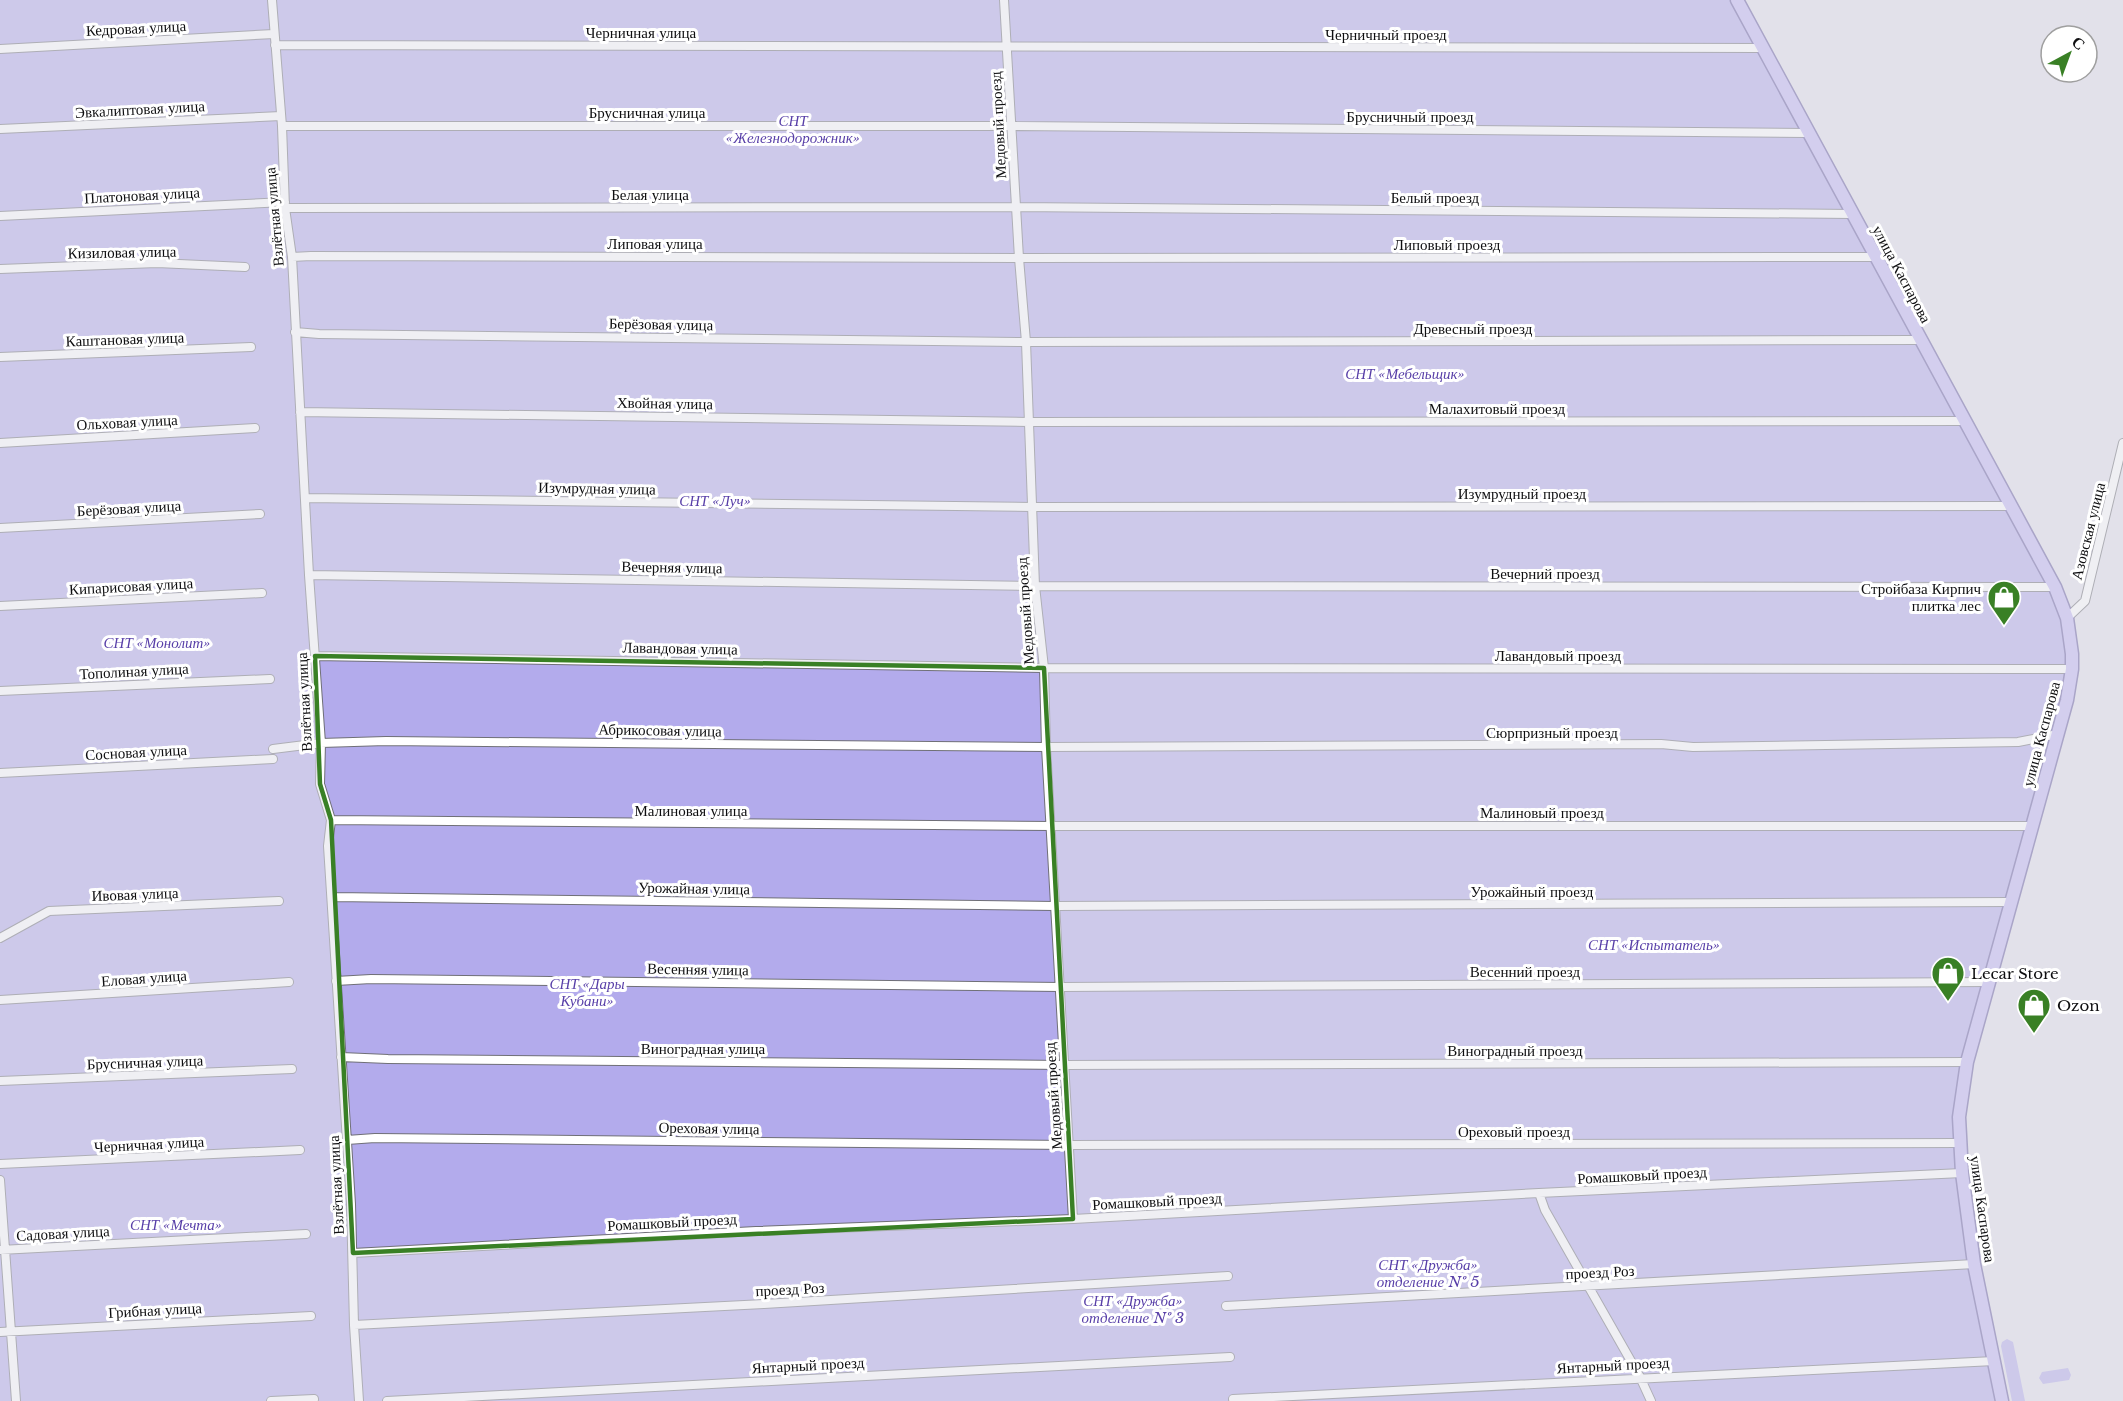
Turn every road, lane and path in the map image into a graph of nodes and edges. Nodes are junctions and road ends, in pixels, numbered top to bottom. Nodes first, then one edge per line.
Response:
1 (272, 0) edge
2 (1004, 0) edge
3 (1737, 0) edge
4 (274, 34) junction
5 (275, 45) junction
6 (1007, 46) junction
7 (1764, 48) junction
8 (0, 49) edge
9 (281, 116) junction
10 (282, 126) junction
11 (1011, 126) junction
12 (0, 129) edge
13 (1808, 133) junction
14 (285, 205) junction
15 (1016, 207) junction
16 (1853, 214) junction
17 (0, 216) edge
18 (292, 257) junction
19 (1875, 257) junction
20 (1018, 258) junction
21 (245, 267) dead end
22 (0, 269) edge
23 (295, 332) junction
24 (1921, 340) junction
25 (1026, 342) junction
26 (251, 347) dead end
27 (0, 357) edge
28 (300, 412) junction
29 (1965, 421) junction
30 (1029, 422) junction
31 (255, 428) dead end
32 (0, 442) edge
33 (2123, 443) edge
34 (306, 498) junction
35 (2011, 506) junction
36 (1033, 507) junction
37 (260, 514) dead end
38 (0, 528) edge
39 (309, 575) junction
40 (1035, 586) junction
41 (2055, 587) junction
42 (262, 593) dead end
43 (0, 606) edge
44 (2067, 618) junction
45 (315, 656) junction
46 (1044, 668) junction
47 (2072, 669) junction
48 (270, 679) dead end
49 (0, 691) edge
50 (2058, 734) junction
51 (321, 743) junction
52 (1046, 747) junction
53 (273, 748) dead end
54 (273, 759) dead end
55 (0, 773) edge
56 (331, 820) junction
57 (1052, 826) junction
58 (2031, 826) junction
59 (333, 897) junction
60 (279, 901) dead end
61 (2010, 902) junction
62 (1055, 906) junction
63 (0, 938) edge
64 (336, 981) junction
65 (289, 982) dead end
66 (1989, 982) junction
67 (1061, 987) junction
68 (0, 1000) edge
69 (341, 1057) junction
70 (1967, 1062) junction
71 (1064, 1065) junction
72 (292, 1069) dead end
73 (0, 1081) edge
74 (347, 1140) junction
75 (1959, 1143) junction
76 (1070, 1145) junction
77 (300, 1150) dead end
78 (0, 1164) edge
79 (1962, 1173) junction
80 (0, 1180) edge
81 (1539, 1193) junction
82 (1073, 1220) junction
83 (306, 1234) dead end
84 (3, 1250) edge
85 (353, 1253) junction
86 (1974, 1264) junction
87 (1228, 1276) dead end
88 (1588, 1286) junction
89 (1226, 1306) dead end
90 (310, 1316) dead end
91 (354, 1325) junction
92 (10, 1331) junction
93 (0, 1332) edge
94 (1230, 1357) dead end
95 (1994, 1361) junction
96 (1640, 1377) junction
97 (314, 1399) dead end
98 (1233, 1399) dead end
99 (16, 1401) edge
100 (271, 1401) edge
101 (359, 1401) edge
102 (387, 1401) edge
103 (1651, 1401) edge
104 (2002, 1401) edge

1 - 4 street, Взлётная улица
2 - 6 street, Медовый проезд
3 - 7 main road, улица Каспарова
4 - 5 street, Взлётная улица
4 - 8 street, Кедровая улица
5 - 6 street, Черничная улица
5 - 9 street, Взлётная улица
6 - 7 street, Черничный проезд
6 - 11 street, Медовый проезд
7 - 13 main road, улица Каспарова
9 - 10 street, Взлётная улица
9 - 12 street, Эвкалиптовая улица
10 - 11 street, Брусничная улица
10 - 14 street, Взлётная улица
11 - 13 street, Брусничный проезд
11 - 15 street, Медовый проезд
13 - 16 main road, улица Каспарова
14 - 15 street, Белая улица
14 - 17 street, Платоновая улица
14 - 18 street, Взлётная улица
15 - 16 street, Белый проезд
15 - 20 street, Медовый проезд
16 - 19 main road, улица Каспарова
18 - 20 street, Липовая улица
18 - 23 street, Взлётная улица
19 - 20 street, Липовый проезд
19 - 24 main road, улица Каспарова
20 - 25 street, Медовый проезд
21 - 22 street, Кизиловая улица
23 - 25 street, Берёзовая улица
23 - 28 street, Взлётная улица
24 - 25 street, Древесный проезд
24 - 29 main road, улица Каспарова
25 - 30 street, Медовый проезд
26 - 27 street, Каштановая улица
28 - 30 street, Хвойная улица
28 - 34 street, Взлётная улица
29 - 30 street, Малахитовый проезд
29 - 35 main road, улица Каспарова
30 - 36 street, Медовый проезд
31 - 32 street, Ольховая улица
33 - 44 street, Азовская улица
34 - 36 street, Изумрудная улица
34 - 39 street, Взлётная улица
35 - 36 street, Изумрудный проезд
35 - 41 main road, улица Каспарова
36 - 40 street, Медовый проезд
37 - 38 street, Берёзовая улица
39 - 40 street, Вечерняя улица
39 - 45 street, Взлётная улица
40 - 41 street, Вечерний проезд
40 - 46 street, Медовый проезд
41 - 44 main road, улица Каспарова
42 - 43 street, Кипарисовая улица
44 - 47 main road, улица Каспарова
45 - 46 street, Лавандовая улица
45 - 51 street, Взлётная улица
46 - 47 street, Лавандовый проезд
46 - 52 street, Медовый проезд
47 - 50 main road, улица Каспарова
48 - 49 street, Тополиная улица
50 - 52 street, Сюрпризный проезд
50 - 58 main road, улица Каспарова
51 - 52 street, Абрикосовая улица
51 - 53 street, Абрикосовая улица
51 - 56 street, Взлётная улица
52 - 57 street, Медовый проезд
54 - 55 street, Сосновая улица
56 - 57 street, Малиновая улица
56 - 59 street, Взлётная улица
57 - 58 street, Малиновый проезд
57 - 62 street, Медовый проезд
58 - 61 main road, улица Каспарова
59 - 62 street, Урожайная улица
59 - 64 street, Взлётная улица
60 - 63 street, Ивовая улица
61 - 62 street, Урожайный проезд
61 - 66 main road, улица Каспарова
62 - 67 street, Медовый проезд
64 - 67 street, Весенняя улица
64 - 69 street, Взлётная улица
65 - 68 street, Еловая улица
66 - 67 street, Весенний проезд
66 - 70 main road, улица Каспарова
67 - 71 street, Медовый проезд
69 - 71 street, Виноградная улица
69 - 74 street, Взлётная улица
70 - 71 street, Виноградный проезд
70 - 75 main road, улица Каспарова
71 - 76 street, Медовый проезд
72 - 73 street, Брусничная улица
74 - 76 street, Ореховая улица
74 - 85 street, Взлётная улица
75 - 76 street, Ореховый проезд
75 - 79 main road, улица Каспарова
76 - 82 street, Медовый проезд
77 - 78 street, Черничная улица
79 - 81 street, Ромашковый проезд
79 - 86 main road, улица Каспарова
80 - 84 street
81 - 82 street, Ромашковый проезд
81 - 88 street
82 - 85 street, Ромашковый проезд
83 - 84 street, Садовая улица
84 - 92 street
85 - 91 street, Взлётная улица
86 - 88 street, проезд Роз
86 - 95 main road, улица Каспарова
87 - 91 street, проезд Роз
88 - 89 street, проезд Роз
88 - 96 street
90 - 92 street, Грибная улица
91 - 101 street, Взлётная улица
92 - 93 street, Грибная улица
92 - 99 street
94 - 102 street, Янтарный проезд
95 - 96 street, Янтарный проезд
95 - 104 main road, улица Каспарова
96 - 98 street, Янтарный проезд
96 - 103 street
97 - 100 street

